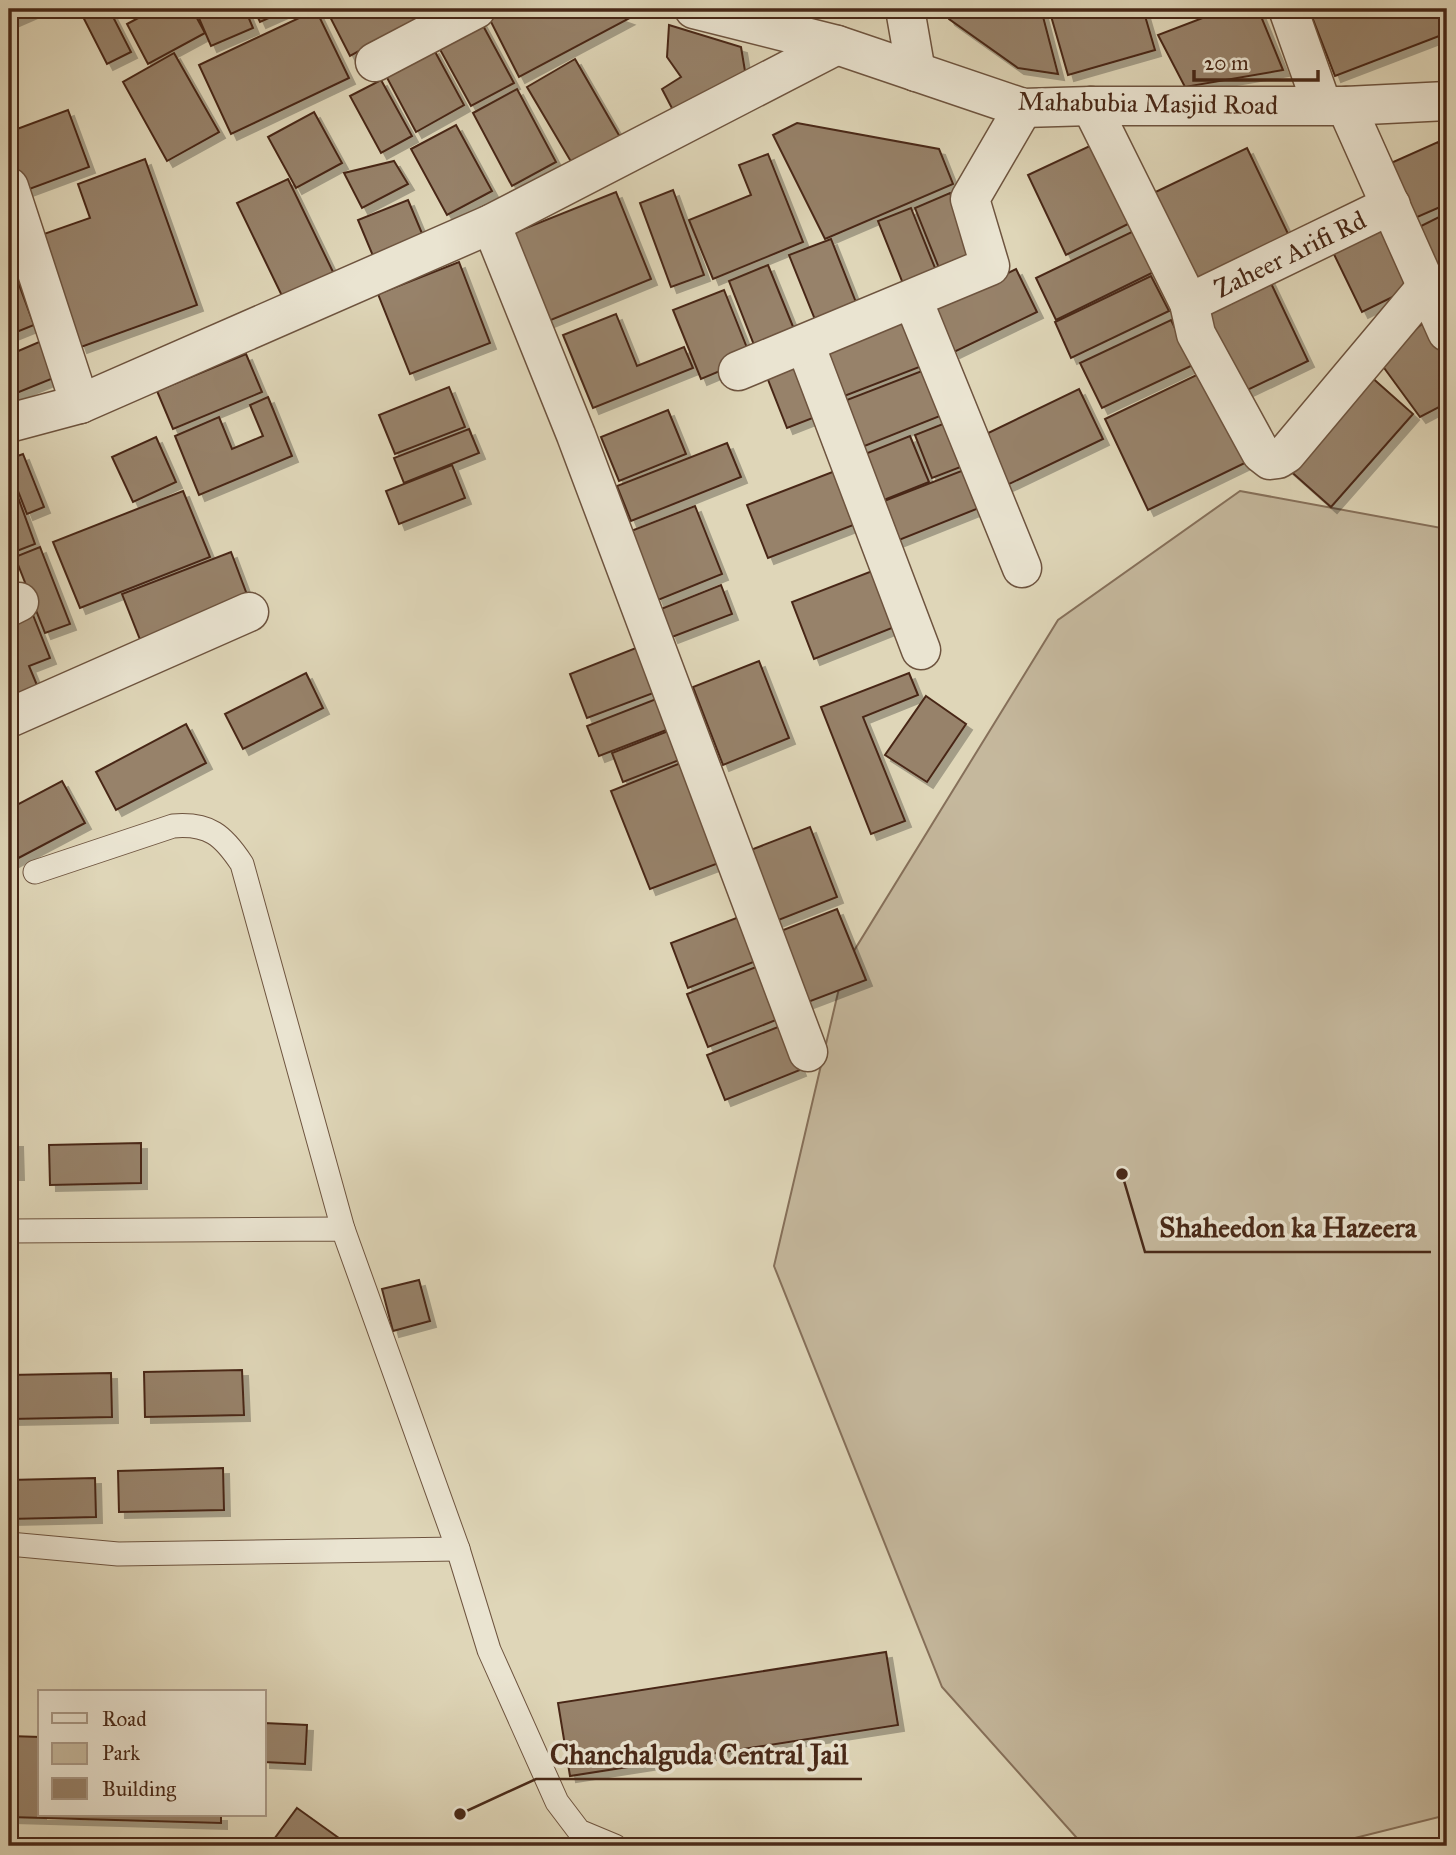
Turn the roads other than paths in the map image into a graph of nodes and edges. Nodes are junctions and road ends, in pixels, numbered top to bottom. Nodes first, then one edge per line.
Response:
1 (476, 9) edge
2 (694, 9) edge
3 (905, 9) edge
4 (1288, 9) edge
5 (837, 45) junction
6 (375, 62) dead end
7 (916, 72) junction
8 (1447, 101) edge
9 (1334, 105) junction
10 (1091, 106) junction
11 (1023, 108) junction
12 (9, 187) edge
13 (1391, 205) junction
14 (491, 224) junction
15 (17, 238) edge
16 (1427, 286) junction
17 (913, 300) junction
18 (1189, 303) junction
19 (1447, 332) edge
20 (805, 344) junction
21 (738, 371) dead end
22 (80, 404) junction
23 (9, 423) edge
24 (1022, 568) dead end
25 (249, 612) dead end
26 (921, 650) dead end
27 (9, 718) edge
28 (35, 872) dead end
29 (808, 1052) dead end
30 (343, 1229) junction
31 (9, 1231) edge
32 (9, 1544) edge
33 (458, 1549) junction
34 (615, 1846) edge

1 - 6 street
2 - 5 street, Mahabubia Masjid Road
3 - 7 street
4 - 9 street
5 - 7 street, Mahabubia Masjid Road
5 - 14 street
7 - 11 street, Mahabubia Masjid Road
8 - 9 street, Mahabubia Masjid Road
9 - 10 street, Mahabubia Masjid Road
9 - 13 street
10 - 11 street, Mahabubia Masjid Road
10 - 18 street
11 - 17 street
12 - 15 street
13 - 16 street
13 - 18 street, Zaheer Arifi Rd
14 - 22 street
14 - 29 street
15 - 22 street
16 - 18 street
16 - 19 street
17 - 20 street
17 - 24 street
20 - 21 street
20 - 26 street
22 - 23 street
25 - 27 street
28 - 30 lane
30 - 31 lane
30 - 33 lane
32 - 33 lane
33 - 34 lane

